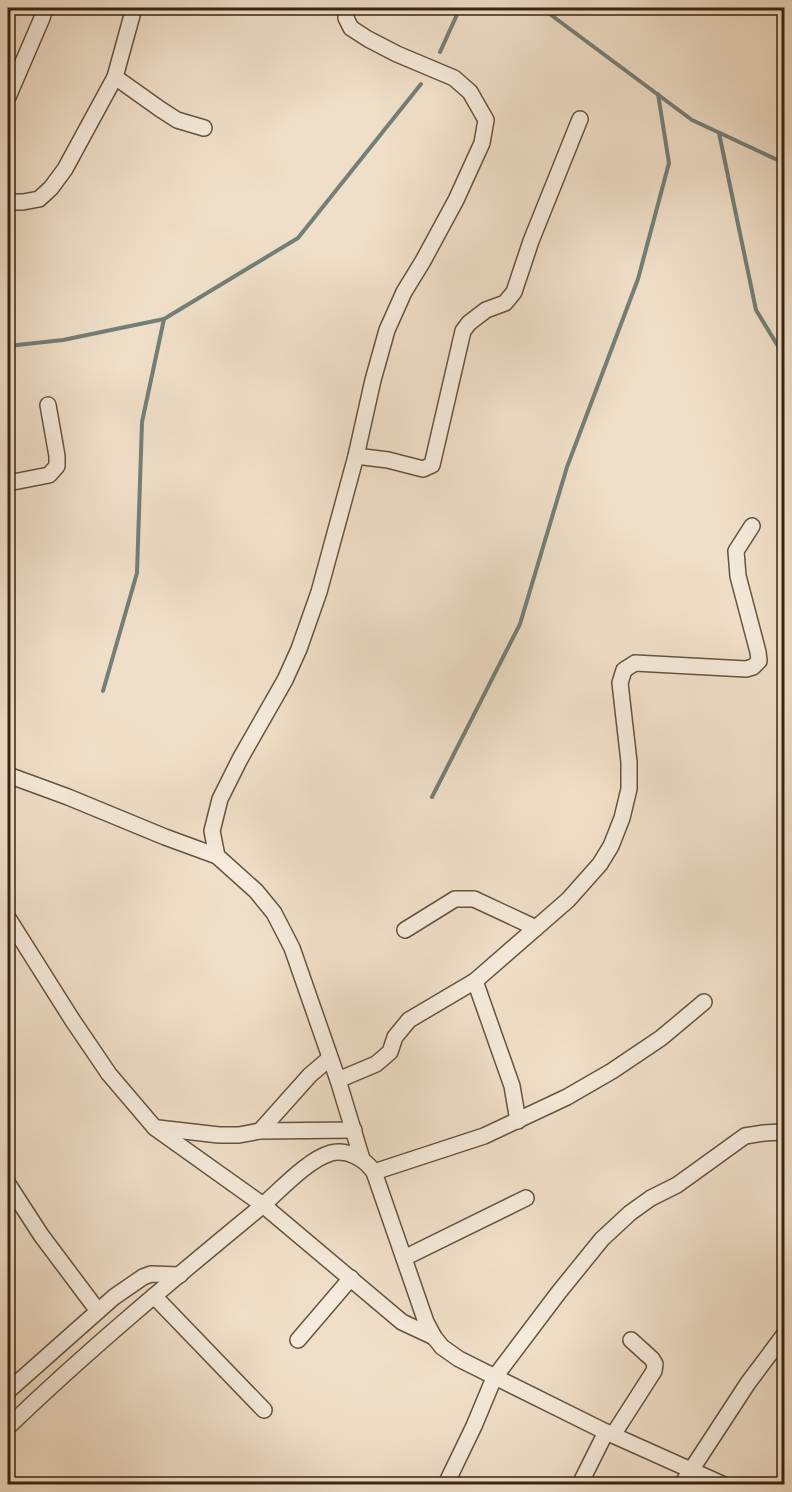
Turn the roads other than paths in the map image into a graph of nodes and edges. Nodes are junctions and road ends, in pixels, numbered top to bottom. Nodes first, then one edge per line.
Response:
1 (45, 8) edge
2 (134, 8) edge
3 (346, 8) edge
4 (115, 77) junction
5 (8, 96) edge
6 (580, 119) dead end
7 (204, 128) dead end
8 (8, 202) edge
9 (48, 405) dead end
10 (356, 456) junction
11 (8, 483) edge
12 (752, 526) dead end
13 (8, 775) edge
14 (217, 856) junction
15 (8, 918) edge
16 (536, 928) junction
17 (405, 930) dead end
18 (474, 981) junction
19 (704, 1002) dead end
20 (330, 1058) junction
21 (338, 1080) junction
22 (518, 1121) junction
23 (155, 1128) junction
24 (354, 1130) junction
25 (260, 1131) junction
26 (784, 1134) edge
27 (362, 1159) junction
28 (374, 1172) junction
29 (8, 1184) edge
30 (526, 1198) dead end
31 (264, 1205) junction
32 (404, 1258) junction
33 (180, 1275) junction
34 (351, 1278) junction
35 (154, 1296) junction
36 (98, 1311) junction
37 (784, 1335) edge
38 (434, 1337) junction
39 (297, 1340) dead end
40 (631, 1340) dead end
41 (494, 1378) junction
42 (8, 1392) edge
43 (264, 1410) dead end
44 (8, 1427) edge
45 (610, 1434) junction
46 (690, 1470) junction
47 (446, 1485) edge
48 (580, 1485) edge
49 (682, 1485) edge
50 (723, 1485) edge

1 - 5 street
2 - 4 street
3 - 10 street
4 - 7 street
4 - 8 street
6 - 10 street
9 - 11 street
10 - 14 street
12 - 16 street
13 - 14 street
14 - 20 street
15 - 23 street
16 - 17 street
16 - 18 street
18 - 21 street
18 - 22 street
19 - 22 street
20 - 21 street
20 - 25 street
21 - 24 street
22 - 28 street
23 - 25 street
23 - 31 street
24 - 25 street
24 - 27 street
26 - 41 street
27 - 28 street
27 - 31 street
28 - 32 street
29 - 36 street
30 - 32 street
31 - 33 street
31 - 34 street
32 - 38 street
33 - 35 street
33 - 36 street
34 - 38 street
34 - 39 street
35 - 43 street
35 - 44 street
36 - 42 street
37 - 46 street
38 - 41 street
40 - 45 street
41 - 45 street
41 - 47 street
45 - 46 street
45 - 48 street
46 - 49 street
46 - 50 street

